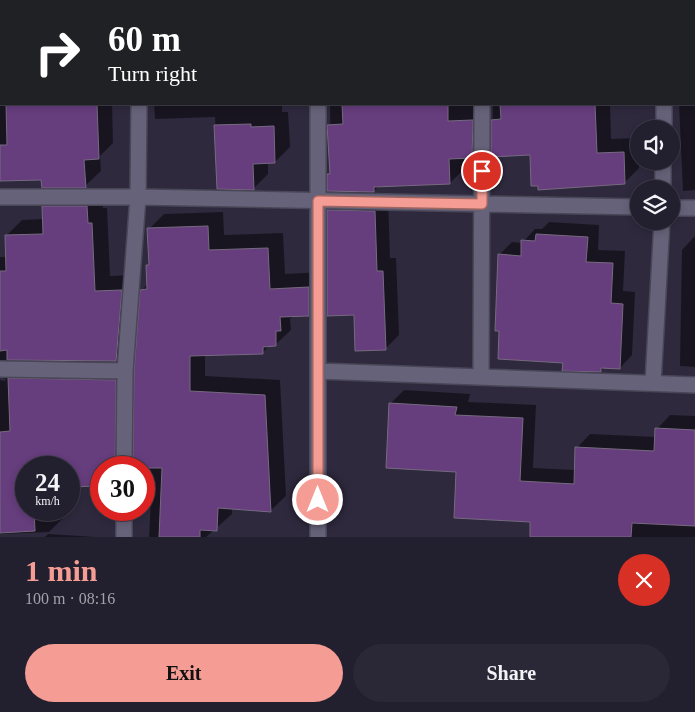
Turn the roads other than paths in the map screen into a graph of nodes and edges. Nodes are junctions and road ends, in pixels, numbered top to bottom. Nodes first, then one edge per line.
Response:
1 (140, 105) edge
2 (318, 105) edge
3 (482, 105) edge
4 (664, 105) edge
5 (664, 120) edge
6 (0, 197) edge
7 (138, 197) junction
8 (318, 201) junction
9 (482, 204) junction
10 (630, 207) edge
11 (680, 208) edge
12 (695, 208) edge
13 (662, 230) edge
14 (0, 369) edge
15 (125, 371) junction
16 (318, 371) junction
17 (481, 377) junction
18 (653, 384) junction
19 (695, 385) edge
20 (124, 456) edge
21 (124, 521) edge
22 (124, 537) edge
23 (318, 537) edge

1 - 7 street
2 - 8 street
3 - 9 street
4 - 5 street
6 - 7 street
7 - 8 street
7 - 15 street
8 - 9 street
8 - 16 street
9 - 10 street
9 - 17 street
11 - 12 street
13 - 18 street
14 - 15 street
15 - 20 street
16 - 17 street
16 - 23 street
17 - 18 street
18 - 19 street
21 - 22 street

